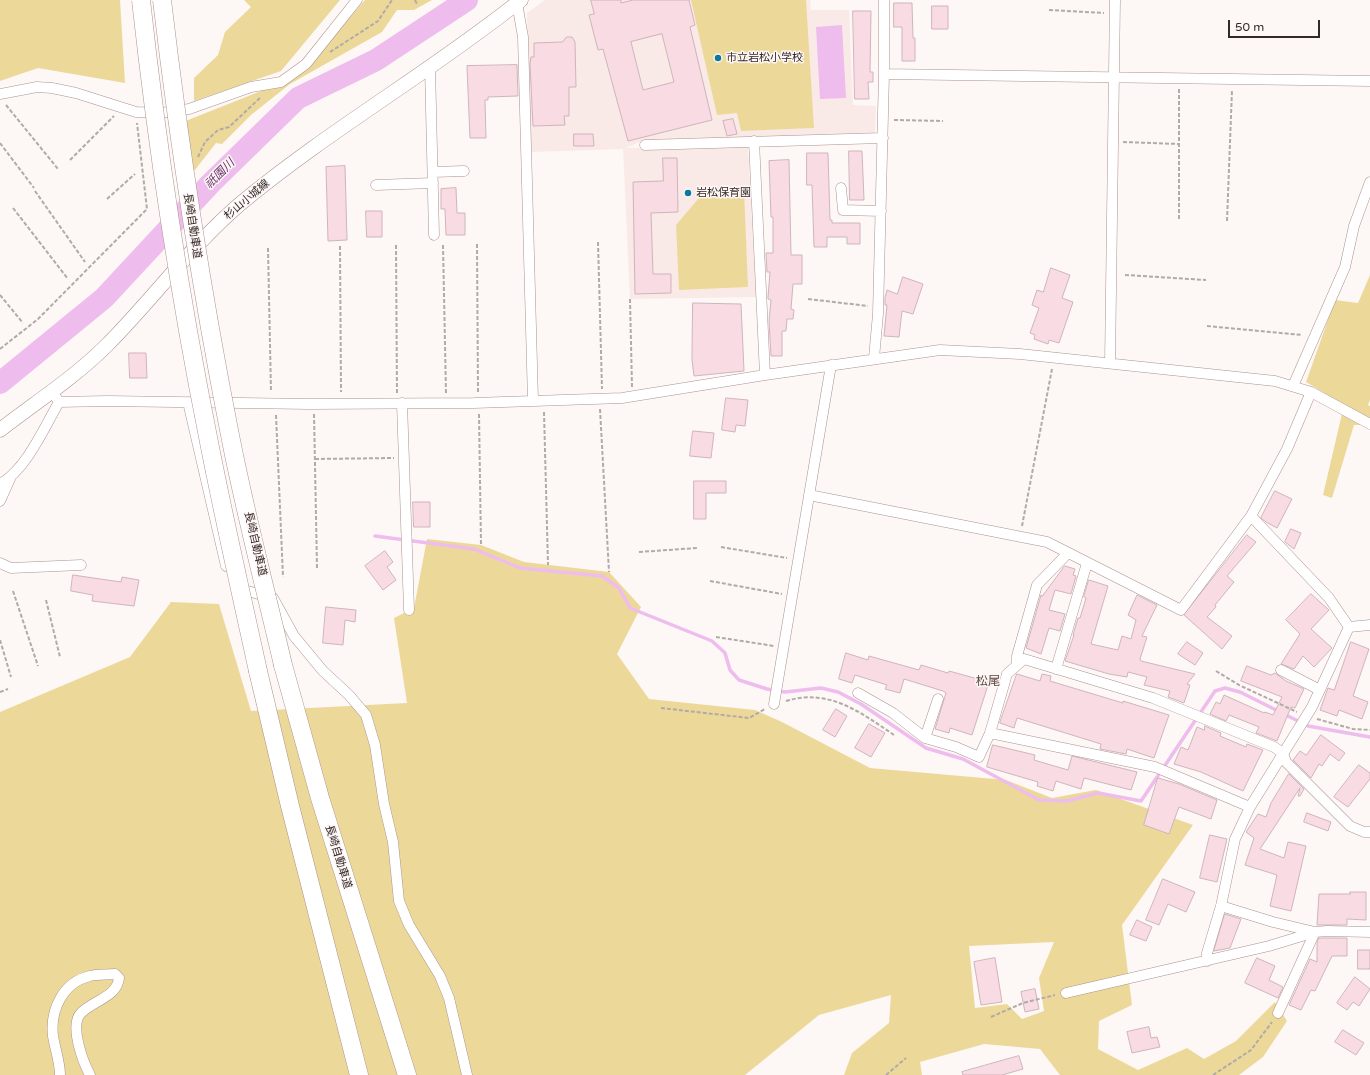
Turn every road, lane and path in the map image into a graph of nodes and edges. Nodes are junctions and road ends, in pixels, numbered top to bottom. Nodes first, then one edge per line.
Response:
1 (141, 0) edge
2 (162, 0) edge
3 (357, 0) edge
4 (392, 0) edge
5 (415, 0) edge
6 (884, 0) edge
7 (1115, 0) edge
8 (519, 2) edge
9 (417, 4) dead end
10 (1050, 10) dead end
11 (1109, 13) dead end
12 (328, 54) dead end
13 (430, 66) junction
14 (884, 74) junction
15 (1114, 78) junction
16 (1370, 81) edge
17 (281, 82) junction
18 (1180, 84) dead end
19 (1232, 86) dead end
20 (0, 94) edge
21 (6, 104) dead end
22 (136, 112) junction
23 (116, 114) dead end
24 (890, 120) dead end
25 (943, 121) dead end
26 (883, 138) junction
27 (754, 141) junction
28 (1123, 142) dead end
29 (0, 143) edge
30 (1179, 144) junction
31 (645, 145) dead end
32 (70, 160) dead end
33 (195, 160) dead end
34 (58, 169) dead end
35 (464, 171) dead end
36 (433, 172) junction
37 (135, 174) dead end
38 (1370, 182) edge
39 (433, 184) junction
40 (376, 185) dead end
41 (841, 188) dead end
42 (107, 199) dead end
43 (152, 204) dead end
44 (13, 208) dead end
45 (147, 209) junction
46 (881, 211) junction
47 (1179, 219) dead end
48 (1228, 221) dead end
49 (434, 235) dead end
50 (598, 242) dead end
51 (477, 244) dead end
52 (396, 245) dead end
53 (443, 245) dead end
54 (340, 246) dead end
55 (268, 248) dead end
56 (85, 262) dead end
57 (1125, 275) dead end
58 (68, 279) dead end
59 (1206, 280) dead end
60 (0, 295) edge
61 (630, 299) dead end
62 (808, 299) dead end
63 (874, 307) dead end
64 (23, 323) dead end
65 (1207, 326) dead end
66 (1302, 335) dead end
67 (0, 349) edge
68 (874, 358) junction
69 (1110, 364) junction
70 (831, 365) junction
71 (1052, 368) dead end
72 (765, 375) junction
73 (1293, 386) junction
74 (632, 390) dead end
75 (602, 392) dead end
76 (1311, 392) junction
77 (446, 393) dead end
78 (478, 393) dead end
79 (271, 395) dead end
80 (341, 395) dead end
81 (56, 397) junction
82 (399, 398) junction
83 (533, 401) junction
84 (188, 402) junction
85 (544, 408) dead end
86 (600, 408) dead end
87 (478, 409) dead end
88 (276, 411) dead end
89 (314, 411) dead end
90 (1370, 424) edge
91 (0, 430) edge
92 (399, 458) dead end
93 (315, 459) junction
94 (10, 479) junction
95 (0, 484) edge
96 (809, 495) junction
97 (0, 501) edge
98 (1251, 516) junction
99 (1022, 527) dead end
100 (481, 545) dead end
101 (721, 547) dead end
102 (697, 548) dead end
103 (639, 552) dead end
104 (1068, 552) junction
105 (793, 559) dead end
106 (1087, 563) junction
107 (0, 564) edge
108 (81, 565) dead end
109 (548, 565) dead end
110 (317, 568) dead end
111 (609, 572) dead end
112 (283, 577) dead end
113 (710, 581) dead end
114 (13, 591) dead end
115 (787, 595) dead end
116 (46, 600) dead end
117 (409, 610) dead end
118 (1370, 625) edge
119 (1349, 627) junction
120 (716, 637) dead end
121 (0, 640) edge
122 (778, 646) dead end
123 (60, 657) dead end
124 (1017, 663) junction
125 (38, 666) dead end
126 (1056, 669) junction
127 (1280, 670) dead end
128 (1216, 671) dead end
129 (11, 677) dead end
130 (8, 689) dead end
131 (1320, 690) junction
132 (0, 692) edge
133 (858, 692) dead end
134 (938, 699) dead end
135 (775, 700) dead end
136 (1305, 716) junction
137 (1370, 730) edge
138 (990, 733) junction
139 (925, 738) junction
140 (1283, 753) junction
141 (1250, 807) junction
142 (1370, 832) edge
143 (1221, 906) junction
144 (1315, 932) junction
145 (1370, 932) edge
146 (1206, 961) junction
147 (1066, 993) joint
148 (1278, 1013) joint
149 (991, 1017) dead end
150 (906, 1058) dead end
151 (60, 1075) edge
152 (90, 1075) edge
153 (359, 1075) edge
154 (407, 1075) edge
155 (466, 1075) edge
156 (886, 1075) edge
157 (1213, 1075) edge

1 - 153 highway, 長崎自動車道, bridge
2 - 154 highway, 長崎自動車道, bridge
3 - 17 street
4 - 12 path
5 - 9 path
6 - 14 street
7 - 15 street
8 - 13 main road, 杉山小城線
8 - 83 street
10 - 11 path
13 - 36 street
13 - 81 main road, 杉山小城線
14 - 15 street
14 - 26 street
15 - 16 street
15 - 69 street
17 - 22 street
17 - 33 path
18 - 30 path
19 - 48 path
20 - 22 street
21 - 34 path
22 - 45 path
23 - 32 path
24 - 25 path
26 - 27 street
26 - 46 street
27 - 31 street
27 - 72 street
28 - 30 path
29 - 56 path
30 - 47 path
35 - 36 street
36 - 39 street
37 - 42 path
38 - 73 street
39 - 40 street
39 - 49 street
41 - 46 street
43 - 45 path
44 - 58 path
45 - 67 path
46 - 68 street
50 - 75 path
51 - 78 path
52 - 82 path
53 - 77 path
54 - 80 path
55 - 79 path
57 - 59 path
60 - 64 path
61 - 74 path
62 - 63 path
65 - 66 path
68 - 69 street
68 - 70 street
69 - 73 street
70 - 72 street
70 - 96 street
71 - 99 path
72 - 83 street
73 - 76 street
76 - 90 street
76 - 98 street
81 - 84 street
81 - 91 main road, 杉山小城線
81 - 94 street
82 - 83 street
82 - 84 street
82 - 117 street
84 - 155 street
85 - 109 path
86 - 111 path
87 - 100 path
88 - 112 path
89 - 93 path
92 - 93 path
93 - 110 path
94 - 95 street
94 - 97 street
96 - 104 street
96 - 135 street
98 - 106 street
98 - 119 street
101 - 105 path
102 - 103 path
104 - 106 street
104 - 124 street
106 - 126 street
107 - 108 street
113 - 115 path
114 - 125 path
116 - 123 path
118 - 119 street
119 - 131 street
120 - 122 path
121 - 129 path
124 - 126 street
124 - 138 street
126 - 140 street
127 - 131 street
128 - 136 path
130 - 132 path
131 - 136 street
133 - 139 street
134 - 139 street
136 - 137 path
136 - 140 street
138 - 139 street
138 - 141 street
140 - 141 street
140 - 142 street
141 - 143 street
143 - 144 street
143 - 146 street
144 - 145 street
144 - 146 street
144 - 148 street
146 - 147 street
147 - 149 path
148 - 157 path
150 - 156 path
151 - 152 street

